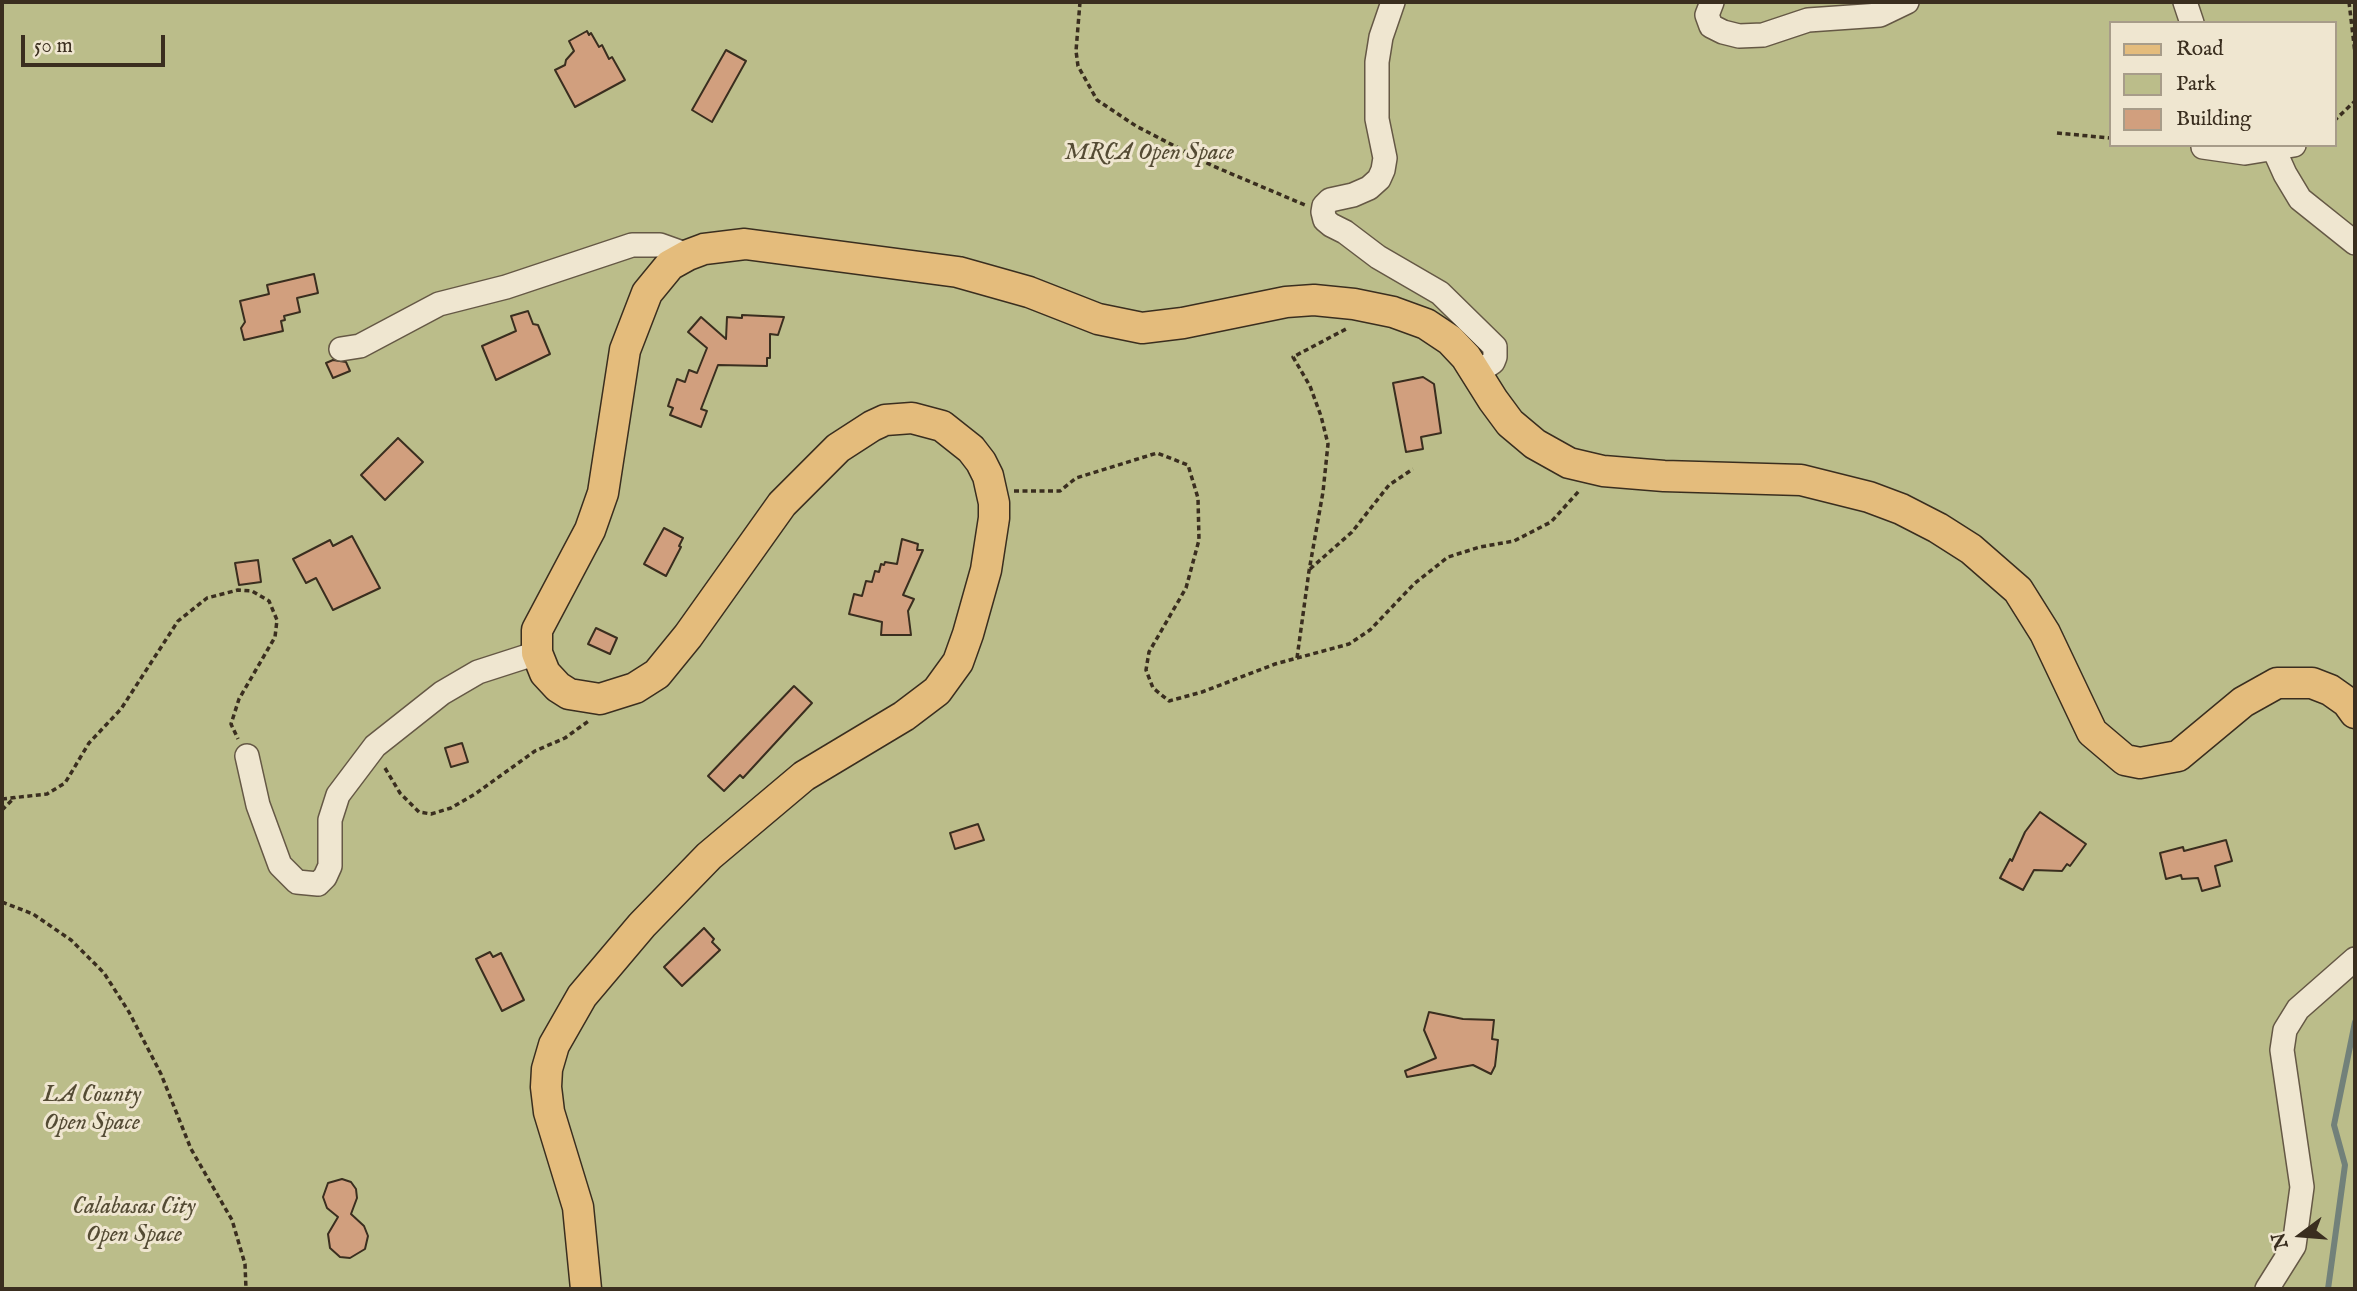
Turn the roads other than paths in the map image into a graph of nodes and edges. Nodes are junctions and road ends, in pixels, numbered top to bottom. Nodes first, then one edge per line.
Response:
1 (1393, 2) edge
2 (1712, 2) edge
3 (1906, 2) edge
4 (2185, 2) edge
5 (2191, 21) edge
6 (2203, 147) edge
7 (2275, 147) edge
8 (2280, 147) edge
9 (2355, 243) edge
10 (688, 255) junction
11 (341, 349) dead end
12 (1477, 373) junction
13 (537, 653) junction
14 (2355, 713) edge
15 (247, 756) road end
16 (2355, 959) edge
17 (586, 1289) edge
18 (2267, 1289) edge

1 - 12 lane
2 - 3 lane
4 - 5 lane
6 - 7 lane
8 - 9 lane
10 - 11 lane
10 - 12 main road
10 - 13 main road
12 - 14 main road
13 - 15 lane
13 - 17 main road
16 - 18 lane

